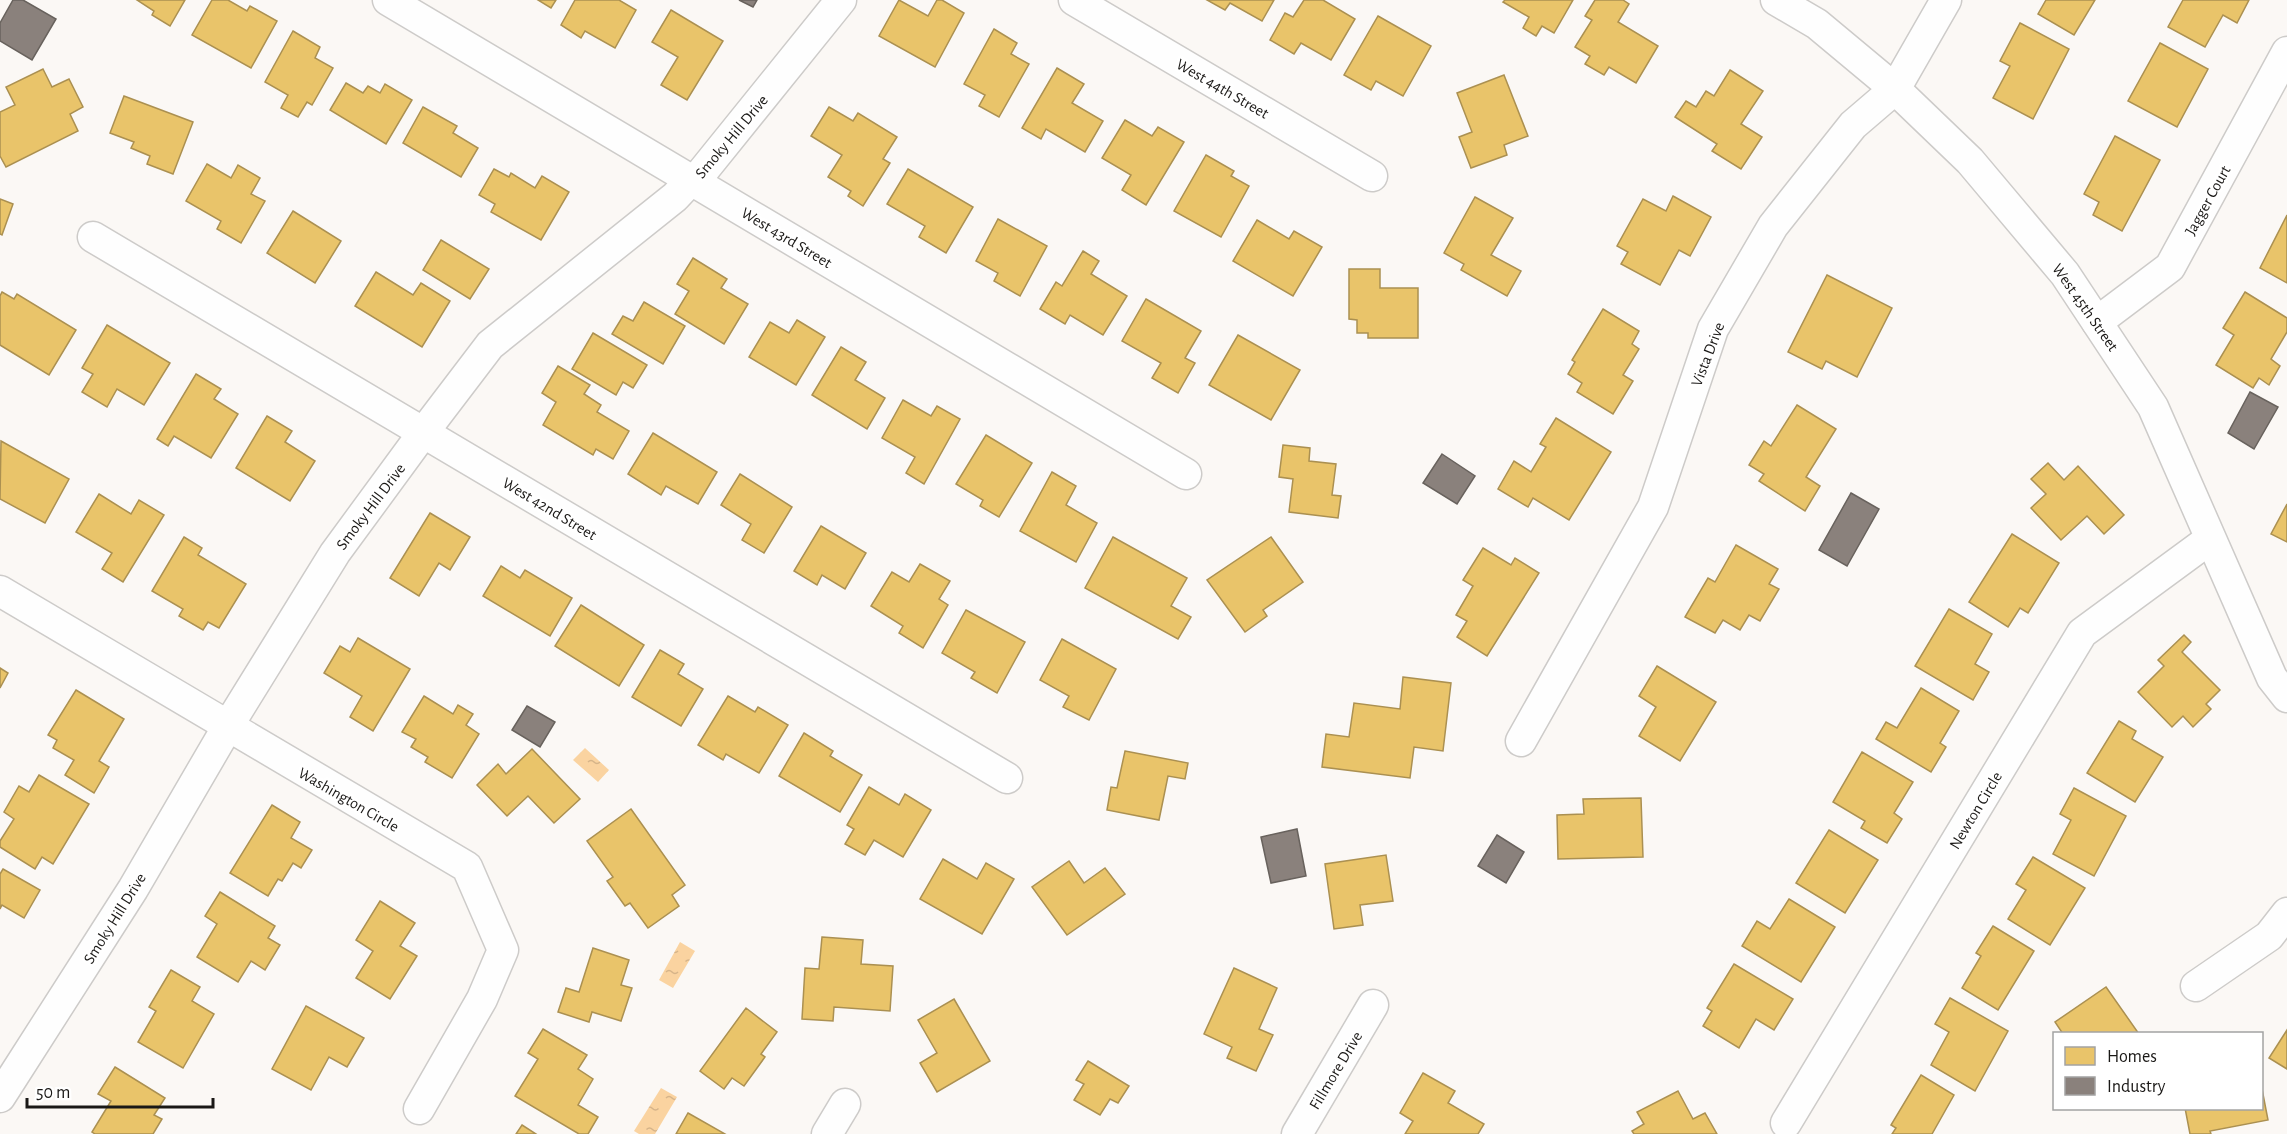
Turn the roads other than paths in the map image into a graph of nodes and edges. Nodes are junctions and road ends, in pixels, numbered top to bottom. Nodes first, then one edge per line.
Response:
1 (388, 0) edge
2 (841, 0) edge
3 (1074, 0) edge
4 (1776, 0) edge
5 (1946, 0) edge
6 (2287, 52) edge
7 (1895, 89) junction
8 (1372, 176) dead end
9 (691, 180) junction
10 (93, 237) dead end
11 (2097, 322) junction
12 (423, 433) junction
13 (1186, 474) dead end
14 (2210, 539) junction
15 (0, 591) edge
16 (2282, 682) edge
17 (228, 726) junction
18 (1521, 741) dead end
19 (1007, 778) dead end
20 (2287, 913) edge
21 (2196, 986) dead end
22 (1373, 1005) dead end
23 (0, 1097) edge
24 (845, 1104) dead end
25 (419, 1109) dead end
26 (1786, 1123) dead end
27 (827, 1134) edge
28 (1297, 1134) edge

1 - 9 street, West 43rd Street
2 - 9 street, Smoky Hill Drive
3 - 8 street, West 44th Street
4 - 7 street, West 45th Street
5 - 7 street, Vista Drive
6 - 11 street, Jagger Court
7 - 11 street, West 45th Street
7 - 18 street, Vista Drive
9 - 12 street, Smoky Hill Drive
9 - 13 street, West 43rd Street
10 - 12 street, West 42nd Street
11 - 14 street, West 45th Street
12 - 17 street, Smoky Hill Drive
12 - 19 street, West 42nd Street
14 - 16 street, West 45th Street
14 - 26 street, Newton Circle
15 - 17 street, Washington Circle
17 - 23 street, Smoky Hill Drive
17 - 25 street, Washington Circle
20 - 21 street
22 - 28 street, Fillmore Drive
24 - 27 street

